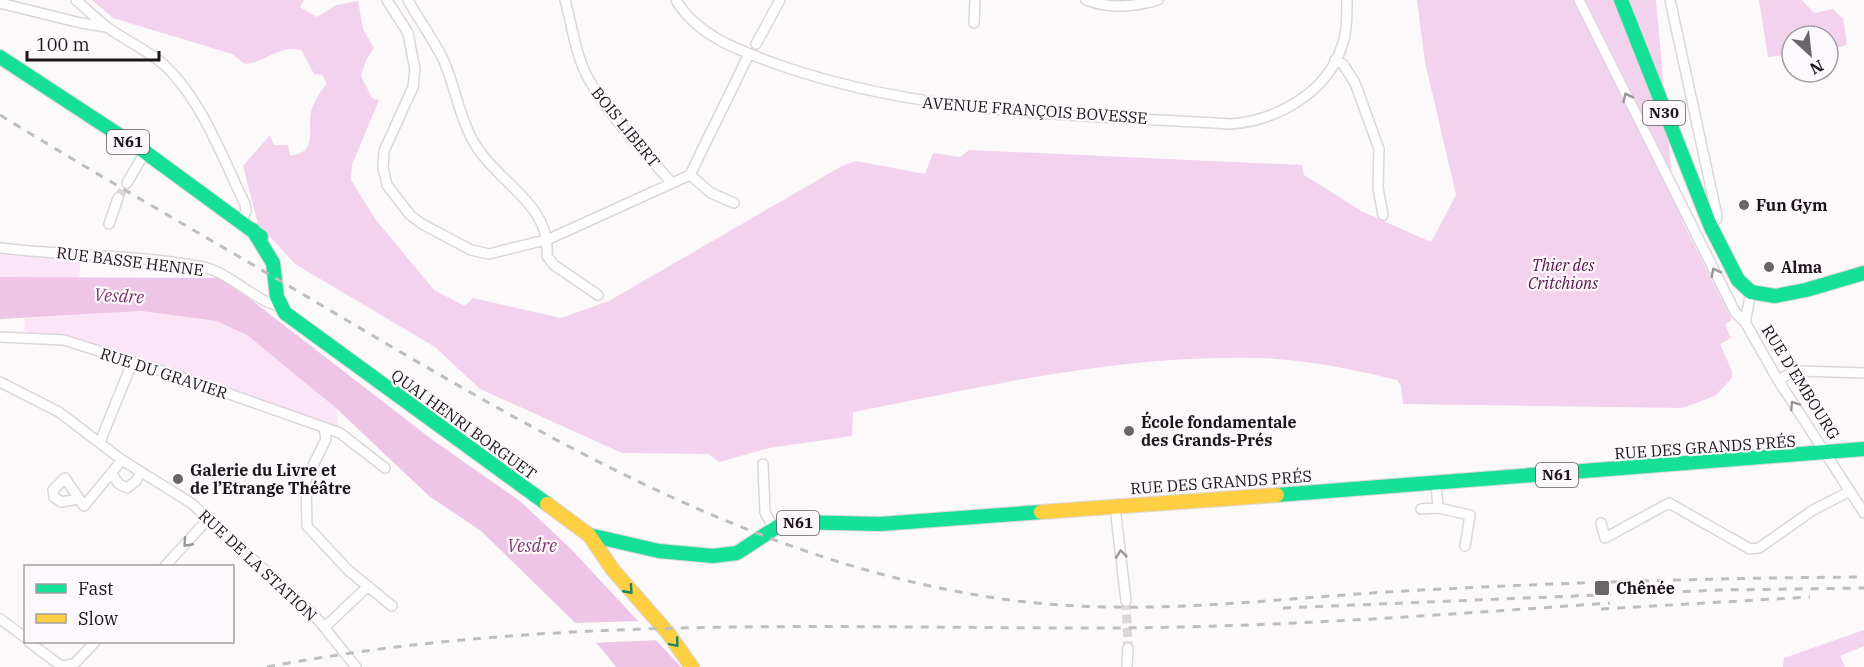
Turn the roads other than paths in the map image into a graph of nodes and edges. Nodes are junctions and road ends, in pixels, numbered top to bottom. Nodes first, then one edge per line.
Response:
1 (76, 0) edge
2 (387, 0) edge
3 (408, 0) edge
4 (565, 0) edge
5 (676, 0) edge
6 (780, 0) edge
7 (975, 0) edge
8 (1086, 0) edge
9 (1158, 0) edge
10 (1347, 0) edge
11 (1579, 0) edge
12 (1620, 0) edge
13 (1670, 0) edge
14 (0, 3) edge
15 (974, 23) dead end
16 (107, 27) junction
17 (756, 44) dead end
18 (749, 54) junction
19 (0, 57) edge
20 (1335, 60) junction
21 (145, 152) junction
22 (690, 175) junction
23 (671, 182) junction
24 (126, 183) tunnel mouth
25 (118, 198) tunnel mouth
26 (734, 203) dead end
27 (1383, 215) dead end
28 (242, 221) junction
29 (110, 224) dead end
30 (1710, 225) junction
31 (549, 239) junction
32 (0, 248) edge
33 (1864, 273) edge
34 (1751, 292) junction
35 (598, 295) dead end
36 (283, 305) junction
37 (1745, 322) junction
38 (0, 337) edge
39 (132, 363) junction
40 (1864, 373) edge
41 (1778, 380) junction
42 (0, 382) edge
43 (324, 428) junction
44 (100, 442) junction
45 (1864, 449) edge
46 (1826, 454) junction
47 (122, 459) junction
48 (763, 464) dead end
49 (385, 468) dead end
50 (141, 472) junction
51 (111, 473) junction
52 (1436, 483) junction
53 (1850, 491) junction
54 (78, 499) dead end
55 (1115, 507) junction
56 (1438, 508) junction
57 (1421, 509) dead end
58 (1864, 513) edge
59 (208, 519) junction
60 (1601, 523) dead end
61 (774, 529) junction
62 (590, 535) junction
63 (613, 542) junction
64 (1465, 546) dead end
65 (603, 561) junction
66 (167, 565) edge
67 (367, 587) junction
68 (1126, 601) tunnel mouth
69 (392, 606) dead end
70 (0, 619) edge
71 (324, 627) junction
72 (24, 637) edge
73 (30, 643) edge
74 (94, 643) edge
75 (1128, 648) tunnel mouth
76 (356, 667) edge
77 (692, 667) edge
78 (1127, 667) edge

1 - 16 street
2 - 31 street
3 - 31 street
4 - 23 street, BOIS LIBERT
5 - 18 street, AVENUE FRANÇOIS BOVESSE
6 - 17 street
7 - 15 street
8 - 9 street
10 - 20 street, AVENUE FRANÇOIS BOVESSE
37 -> 11 street
12 - 30 main road, N30
13 - 30 street
14 - 16 street
16 - 28 street
18 - 20 street, AVENUE FRANÇOIS BOVESSE
18 - 22 street
19 - 21 main road, N61
20 - 27 street
21 - 24 street
21 - 28 main road, N61
22 - 23 street
22 - 26 street
23 - 31 street
25 - 29 street
28 - 36 main road, N61
30 - 34 main road, N30
31 - 35 street
32 - 36 street, RUE BASSE HENNE
33 - 34 main road
34 - 37 street, RUE D'EMBOURG
36 - 62 main road, QUAI HENRI BORGUET / N61
37 - 41 street, RUE D'EMBOURG
38 - 39 street, RUE DU GRAVIER
39 - 43 street, RUE DU GRAVIER
39 - 44 street
40 - 41 street
46 -> 41 street, RUE D'EMBOURG
42 - 44 street, RUE DE LA STATION
43 - 49 street, RUE DU GRAVIER
43 - 67 street
44 - 47 street, RUE DE LA STATION
45 - 46 main road, RUE DES GRANDS PRÉS / N61
46 - 52 main road, RUE DES GRANDS PRÉS / N61
46 - 53 street
47 - 50 street, RUE DE LA STATION
47 - 51 street
48 - 61 street
50 - 51 street
50 - 59 street, RUE DE LA STATION
51 - 54 street
52 - 55 main road, RUE DES GRANDS PRÉS / N61
52 - 56 street
53 - 58 street
53 - 60 street
55 - 61 main road, RUE DES GRANDS PRÉS / N61
68 -> 55 street
56 - 57 street
56 - 64 street
59 -> 66 street
59 - 71 street, RUE DE LA STATION
61 - 63 main road, RUE DES GRANDS PRÉS / N61
62 - 63 main road, RUE DES GRANDS PRÉS / N61
62 - 65 main road, QUAI HENRI BORGUET
63 - 65 main road
65 -> 77 main road, QUAI HENRI BORGUET
67 - 69 street
67 - 71 street
70 - 72 street
71 - 76 street, RUE DE LA STATION
73 - 74 street
75 - 78 street

